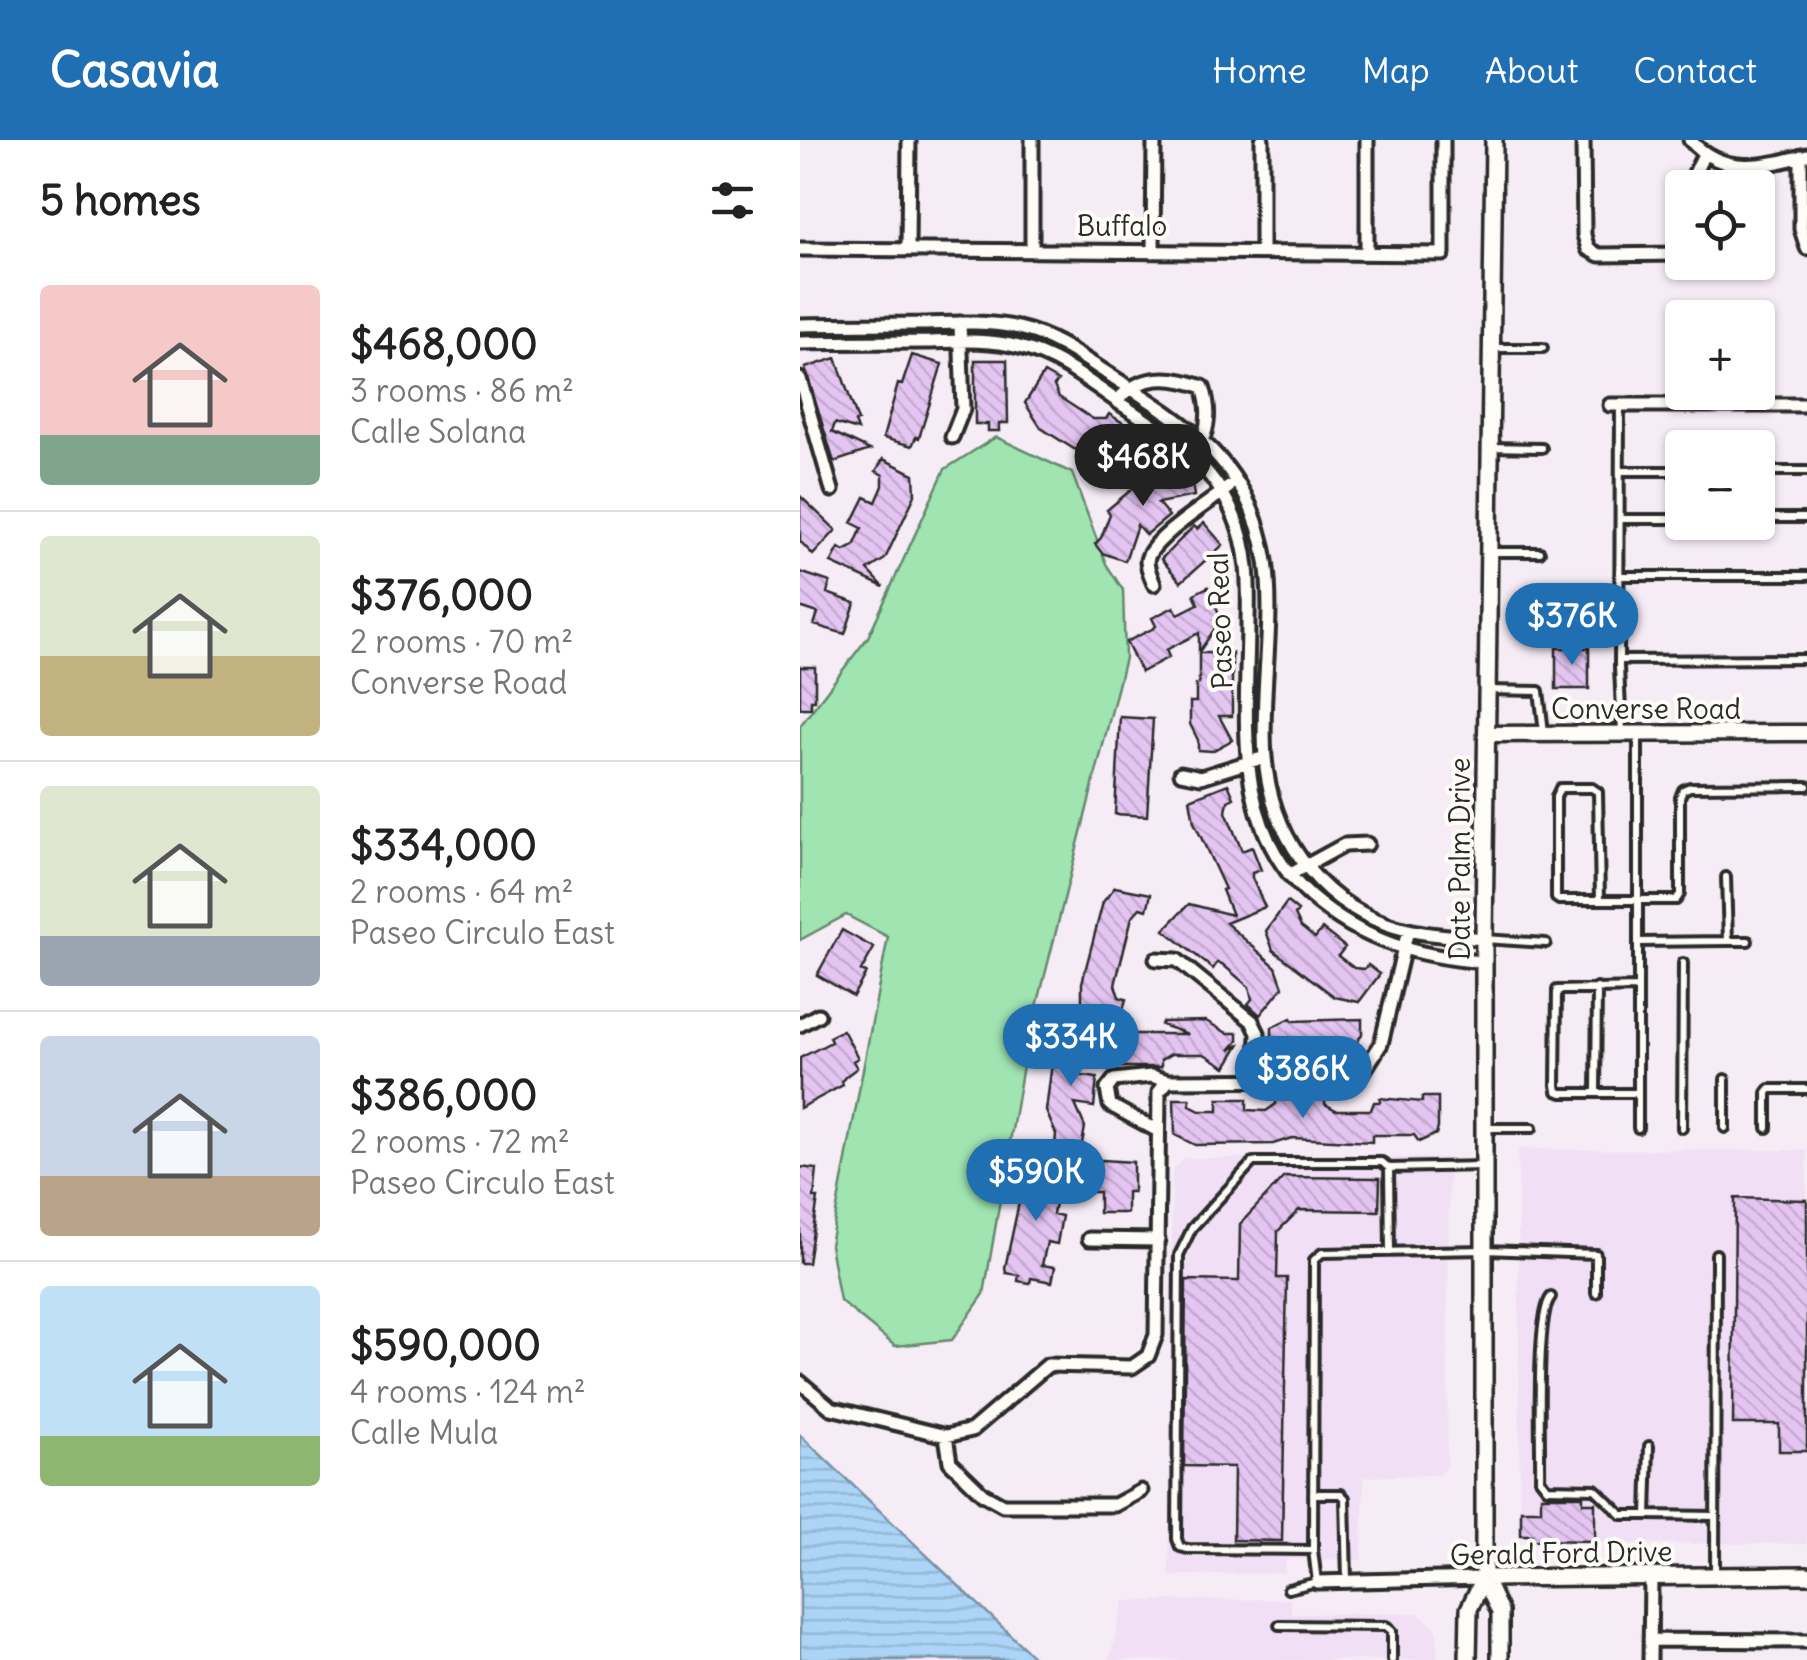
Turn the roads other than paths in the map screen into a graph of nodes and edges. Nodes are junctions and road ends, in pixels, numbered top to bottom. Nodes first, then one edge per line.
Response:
1 (909, 140) edge
2 (1032, 140) edge
3 (1154, 140) edge
4 (1262, 140) edge
5 (1367, 140) edge
6 (1444, 140) edge
7 (1494, 140) edge
8 (1583, 140) edge
9 (1690, 140) edge
10 (1704, 154) junction
11 (1804, 156) edge
12 (1696, 170) edge
13 (1807, 248) edge
14 (800, 249) edge
15 (908, 250) junction
16 (1032, 250) junction
17 (1153, 252) junction
18 (1262, 252) junction
19 (1367, 253) junction
20 (1665, 254) edge
21 (960, 323) junction
22 (800, 326) edge
23 (960, 342) junction
24 (800, 343) edge
25 (1491, 348) junction
26 (1543, 348) dead end
27 (800, 379) edge
28 (1129, 387) junction
29 (1117, 401) junction
30 (1807, 405) edge
31 (1615, 406) joint
32 (952, 436) dead end
33 (1205, 440) junction
34 (1490, 447) junction
35 (1542, 448) dead end
36 (1193, 455) junction
37 (1665, 471) edge
38 (1775, 471) edge
39 (1807, 471) edge
40 (1620, 472) junction
41 (1238, 481) junction
42 (832, 490) dead end
43 (1223, 492) junction
44 (1775, 518) edge
45 (1807, 518) edge
46 (1620, 519) junction
47 (1665, 519) edge
48 (1488, 552) junction
49 (1540, 552) dead end
50 (1619, 576) junction
51 (1807, 576) edge
52 (1154, 584) dead end
53 (1248, 619) junction
54 (1267, 619) junction
55 (1807, 659) edge
56 (1619, 660) junction
57 (1486, 690) junction
58 (1807, 733) edge
59 (1486, 734) junction
60 (1544, 734) junction
61 (1622, 734) junction
62 (1638, 734) junction
63 (1265, 756) junction
64 (1247, 762) junction
65 (1180, 773) dead end
66 (1807, 786) edge
67 (1367, 844) dead end
68 (1304, 864) junction
69 (1290, 876) junction
70 (1726, 877) dead end
71 (1600, 900) junction
72 (1638, 901) junction
73 (1408, 930) junction
74 (1484, 939) junction
75 (1728, 941) junction
76 (1748, 941) dead end
77 (1546, 942) dead end
78 (1638, 942) junction
79 (1402, 950) junction
80 (1156, 959) dead end
81 (1484, 962) junction
82 (1683, 963) dead end
83 (1597, 988) junction
84 (1638, 988) junction
85 (818, 1015) dead end
86 (800, 1025) edge
87 (1256, 1079) junction
88 (1726, 1079) dead end
89 (1168, 1081) junction
90 (1807, 1089) edge
91 (1596, 1093) junction
92 (1638, 1093) junction
93 (1485, 1128) junction
94 (1532, 1128) dead end
95 (1638, 1128) dead end
96 (1682, 1128) dead end
97 (1726, 1128) dead end
98 (1767, 1128) dead end
99 (1158, 1131) junction
100 (1485, 1166) junction
101 (1389, 1168) junction
102 (1089, 1240) dead end
103 (1158, 1240) junction
104 (1485, 1250) junction
105 (1390, 1252) junction
106 (1716, 1254) dead end
107 (1596, 1294) dead end
108 (1551, 1297) dead end
109 (800, 1382) edge
110 (946, 1436) junction
111 (1649, 1446) dead end
112 (1140, 1491) dead end
113 (1313, 1494) junction
114 (1647, 1515) junction
115 (1715, 1516) junction
116 (1312, 1550) junction
117 (1715, 1575) junction
118 (1807, 1575) edge
119 (1651, 1576) junction
120 (1484, 1578) junction
121 (1347, 1581) junction
122 (1316, 1582) junction
123 (1288, 1589) dead end
124 (1279, 1625) dead end
125 (1650, 1640) junction
126 (1807, 1641) edge
127 (1392, 1660) edge
128 (1468, 1660) edge
129 (1500, 1660) edge
130 (1650, 1660) edge

1 - 15 street
2 - 16 street
3 - 17 street
4 - 18 street
5 - 19 street
6 - 19 street, Buffalo
7 - 25 main road, Date Palm Drive
8 - 20 street
9 - 10 street
10 - 11 street
10 - 12 street
11 - 13 street
14 - 15 street, Buffalo
15 - 16 street, Buffalo
16 - 17 street, Buffalo
17 - 18 street, Buffalo
18 - 19 street, Buffalo
21 - 22 street, Paseo Real
21 - 23 street
21 - 28 street, Paseo Real
23 - 24 street, Paseo Real
23 - 29 street, Paseo Real
23 - 32 street
25 - 26 lane
25 - 34 main road, Date Palm Drive
27 - 42 street
28 - 29 street
28 - 33 street, Paseo Real
28 - 33 street
29 - 36 street, Paseo Real
30 - 31 street
31 - 40 lane
33 - 36 street
33 - 41 street, Paseo Real
34 - 35 lane
34 - 48 main road, Date Palm Drive
36 - 43 street, Paseo Real
37 - 40 lane
38 - 39 lane
40 - 46 lane
41 - 43 street
41 - 54 street, Paseo Real
43 - 52 street
43 - 53 street, Paseo Real
44 - 45 lane
46 - 47 lane
46 - 50 lane
48 - 49 lane
48 - 57 main road, Date Palm Drive
50 - 51 lane
50 - 56 lane
53 - 54 street
53 - 64 street, Paseo Real
54 - 63 street, Paseo Real
55 - 56 lane
56 - 61 lane
57 - 59 main road, Date Palm Drive
57 - 60 lane
58 - 62 street, Converse Road
59 - 60 street, Converse Road
59 - 74 main road, Date Palm Drive
60 - 61 street, Converse Road
61 - 62 street, Converse Road
62 - 72 lane
63 - 64 street
63 - 68 street, Paseo Real
64 - 65 street
64 - 69 street, Paseo Real
66 - 72 lane
67 - 68 street
68 - 69 street
68 - 73 street, Paseo Real
69 - 79 street, Paseo Real
70 - 75 lane
71 - 71 lane
71 - 72 lane
72 - 78 lane
73 - 74 street, Paseo Real
73 - 79 street
74 - 77 lane
74 - 81 main road, Date Palm Drive
75 - 76 lane
75 - 78 lane
78 - 84 lane
79 - 81 street, Paseo Real
79 - 87 street
80 - 87 street
81 - 93 main road, Date Palm Drive
82 - 96 lane
83 - 84 lane
83 - 91 lane
83 - 91 lane
84 - 92 lane
85 - 86 street
87 - 89 street
88 - 97 lane
89 - 99 street
89 - 99 street
90 - 98 lane
91 - 92 lane
92 - 95 lane
93 - 94 lane
93 - 100 main road, Date Palm Drive
99 - 103 street
100 - 101 lane
100 - 104 main road, Date Palm Drive
101 - 105 lane
101 - 116 lane
102 - 103 street
103 - 110 street
104 - 105 lane
104 - 107 lane
104 - 120 main road, Date Palm Drive
105 - 113 lane
106 - 115 lane
108 - 114 lane
109 - 110 street
110 - 112 street
111 - 114 lane
113 - 116 lane
113 - 121 lane
114 - 115 lane
115 - 117 lane
116 - 122 lane
117 - 118 main road, Gerald Ford Drive
117 - 119 main road, Gerald Ford Drive
119 - 120 main road, Gerald Ford Drive
119 - 125 street
120 - 121 street, Gerald Ford Drive
120 - 128 main road, Date Palm Drive
120 - 129 main road, Date Palm Drive
121 - 122 street, Gerald Ford Drive
122 - 123 lane
124 - 127 lane
125 - 126 street
125 - 130 street

